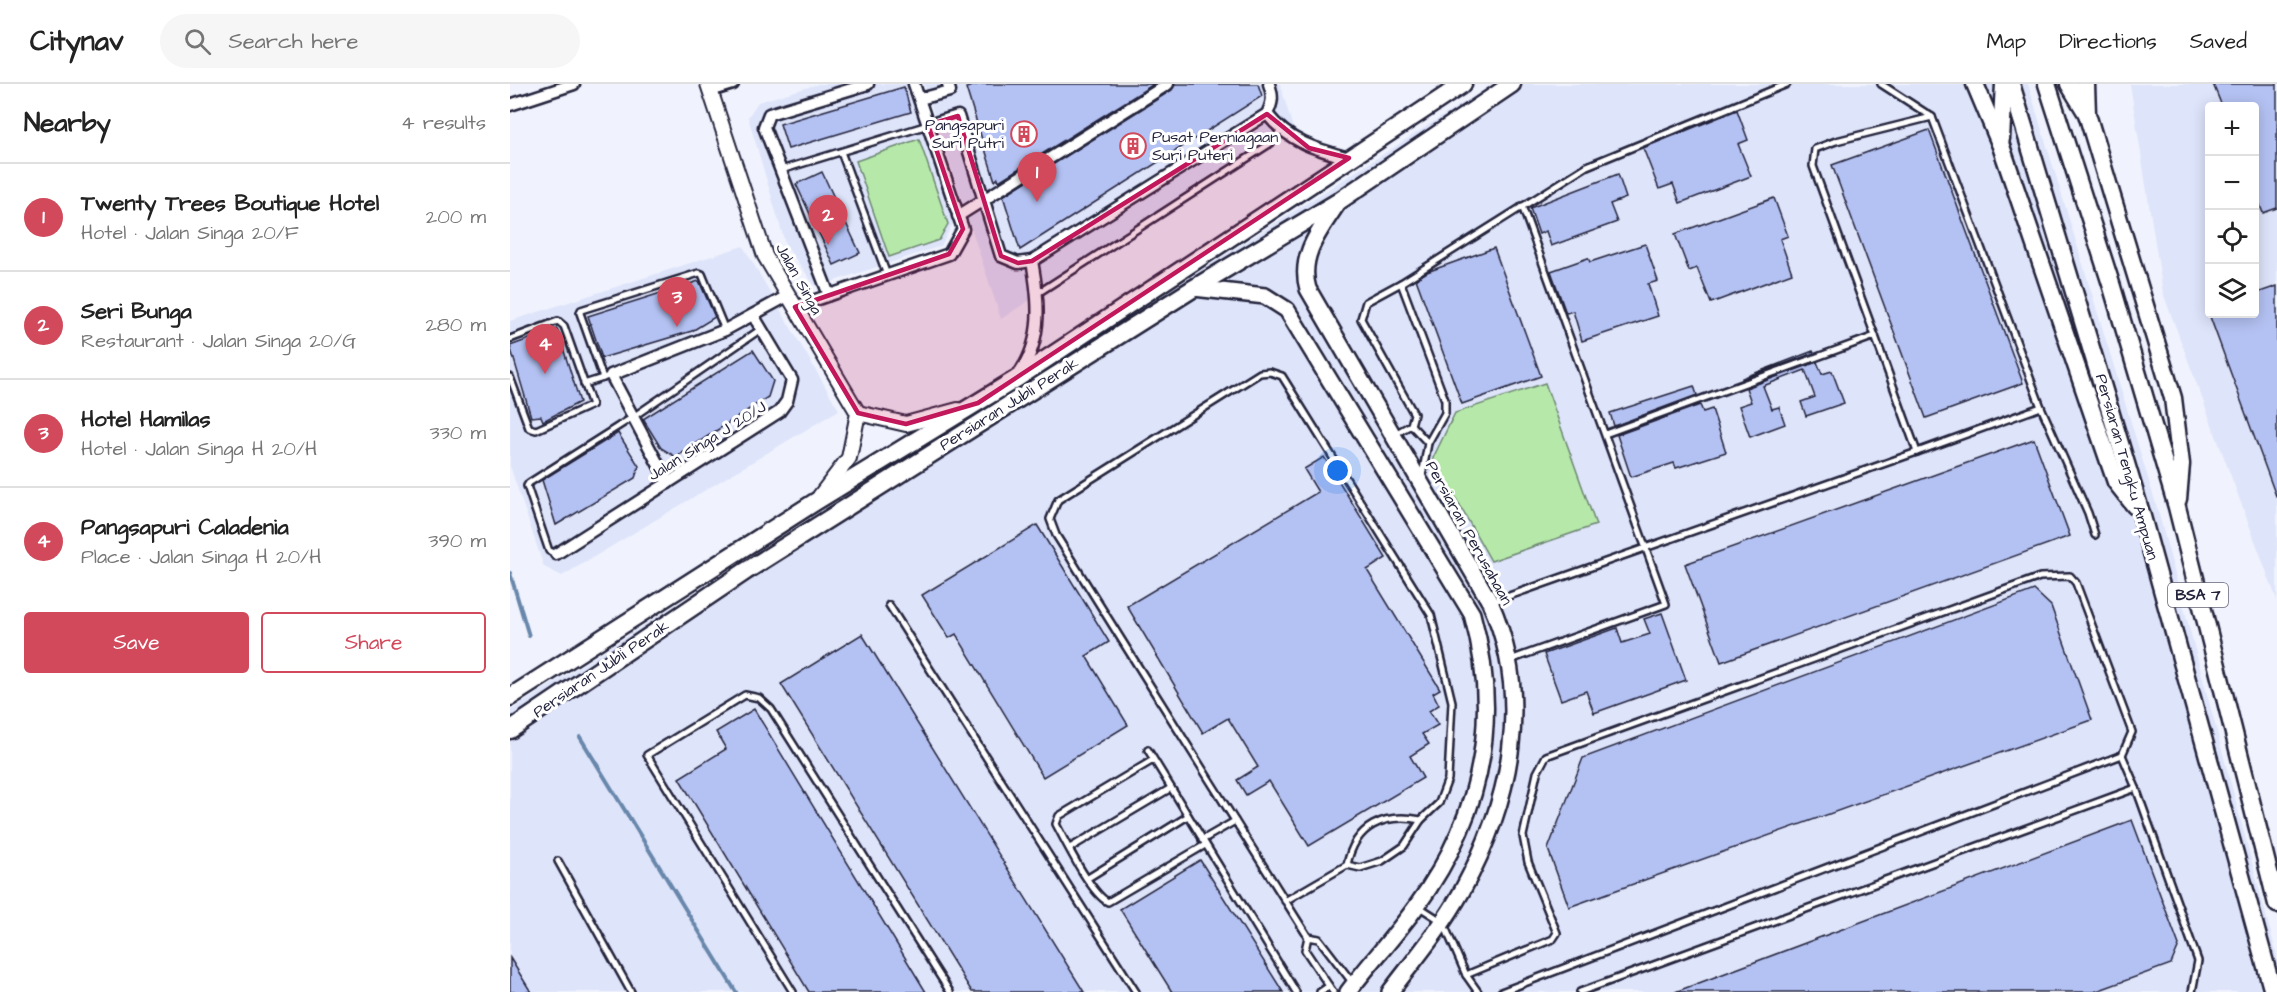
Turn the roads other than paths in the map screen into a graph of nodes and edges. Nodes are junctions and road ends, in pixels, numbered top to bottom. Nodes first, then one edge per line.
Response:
1 (574, 84) edge
2 (733, 84) edge
3 (868, 84) edge
4 (914, 84) edge
5 (948, 84) edge
6 (1168, 84) edge
7 (1269, 84) edge
8 (1463, 84) edge
9 (1512, 84) edge
10 (1787, 84) edge
11 (1881, 84) edge
12 (1965, 84) edge
13 (1975, 84) edge
14 (2004, 84) edge
15 (2011, 84) edge
16 (2047, 84) edge
17 (2069, 84) edge
18 (2086, 84) edge
19 (709, 87) edge
20 (920, 99) junction
21 (510, 105) edge
22 (1986, 111) junction
23 (1267, 114) junction
24 (2087, 114) junction
25 (1932, 117) junction
26 (928, 125) junction
27 (1280, 130) junction
28 (2001, 146) junction
29 (841, 152) junction
30 (1348, 158) junction
31 (781, 170) junction
32 (984, 201) junction
33 (1339, 201) junction
34 (1522, 206) junction
35 (958, 216) junction
36 (1032, 261) junction
37 (887, 275) junction
38 (1401, 283) junction
39 (1194, 288) junction
40 (1038, 293) junction
41 (829, 295) junction
42 (792, 301) junction
43 (753, 315) junction
44 (761, 329) junction
45 (725, 330) junction
46 (1875, 336) junction
47 (510, 339) edge
48 (607, 376) junction
49 (510, 377) edge
50 (1016, 379) junction
51 (584, 384) junction
52 (978, 403) junction
53 (2041, 407) junction
54 (858, 412) junction
55 (633, 417) junction
56 (1411, 425) junction
57 (1605, 434) junction
58 (1393, 435) junction
59 (1428, 443) junction
60 (1917, 452) junction
61 (1420, 482) junction
62 (668, 483) junction
63 (815, 502) junction
64 (2177, 507) junction
65 (2141, 513) junction
66 (2095, 534) dead end
67 (1646, 547) junction
68 (556, 554) joint
69 (1490, 602) junction
70 (889, 605) dead end
71 (1508, 660) junction
72 (510, 696) edge
73 (510, 730) edge
74 (1148, 750) dead end
75 (2122, 755) junction
76 (1153, 760) junction
77 (1171, 788) junction
78 (2136, 788) junction
79 (1188, 816) junction
80 (1421, 820) junction
81 (1235, 821) junction
82 (1204, 842) junction
83 (1070, 848) junction
84 (558, 861) dead end
85 (1347, 865) junction
86 (1088, 878) junction
87 (1285, 901) junction
88 (2277, 904) edge
89 (1417, 906) junction
90 (1443, 922) junction
91 (1308, 937) junction
92 (1466, 975) junction
93 (1329, 986) junction
94 (1351, 988) edge
95 (631, 992) edge
96 (793, 992) edge
97 (950, 992) edge
98 (1136, 992) edge
99 (1296, 992) edge
100 (1320, 992) edge
101 (1333, 992) edge
102 (1390, 992) edge
103 (1478, 992) edge
104 (1501, 992) edge
105 (1580, 992) edge
106 (2194, 992) edge
107 (2273, 992) edge

1 - 21 street
2 - 19 street
3 - 31 street
4 - 20 street
5 - 20 street
6 - 32 street
7 - 23 street
8 - 30 main road, Persiaran Jubli Perak
9 - 33 main road, Persiaran Jubli Perak
10 - 34 lane
11 - 25 lane
12 - 22 main road
13 - 22 main road
14 - 28 main road
15 - 65 main road, Persiaran Tengku Ampuan / BSA 7
16 - 64 main road, BSA 7
17 - 24 main road
18 - 24 main road
19 - 42 street, Jalan Singa
20 - 26 street
22 - 28 main road
23 - 27 street
23 - 36 street
24 - 64 main road
25 - 46 lane
25 - 53 lane
26 - 29 lane
26 - 32 street
26 - 35 street
27 - 30 street
27 - 40 lane
28 - 65 main road
29 - 31 lane
29 - 37 lane
30 - 50 main road, Persiaran Jubli Perak
31 - 41 street
32 - 35 street
32 - 36 street
33 - 39 main road, Persiaran Jubli Perak
33 - 58 main road, Persiaran Perusahaan
34 - 38 lane
34 - 57 lane
35 - 37 street
36 - 40 street
37 - 41 street
38 - 56 lane
38 - 59 lane
39 - 73 main road, Persiaran Jubli Perak
39 - 89 main road
40 - 50 street
41 - 42 street
42 - 43 street
42 - 54 street, Jalan Singa
43 - 44 street, Jalan Singa J 20/J
43 - 45 street
44 - 55 lane
44 - 62 street, Jalan Singa J 20/J
45 - 48 street
45 - 48 lane
46 - 57 lane
46 - 60 lane
47 - 51 lane
48 - 51 lane
48 - 55 street
49 - 51 lane
50 - 52 main road, Persiaran Jubli Perak
52 - 54 street
52 - 63 main road, Persiaran Jubli Perak
53 - 60 lane
53 - 66 lane
54 - 63 street
55 - 62 street
55 - 68 lane
56 - 58 lane
56 - 59 lane
57 - 67 lane
58 - 61 main road, Persiaran Perusahaan
59 - 61 lane
60 - 67 lane
61 - 69 main road, Persiaran Perusahaan
62 - 68 street, Jalan Singa J 20/J
63 - 72 main road, Persiaran Jubli Perak
64 - 88 main road, BSA 7
65 - 107 main road, Persiaran Tengku Ampuan / BSA 7
67 - 69 lane
67 - 71 lane
69 - 71 main road, Persiaran Perusahaan
70 - 98 lane
71 - 90 main road, Persiaran Perusahaan
74 - 76 lane
75 - 78 lane
75 - 92 lane
75 - 104 lane
76 - 77 lane
76 - 83 lane
77 - 79 lane
77 - 83 lane
78 - 105 lane
78 - 106 lane
79 - 82 lane
79 - 86 lane
80 - 81 lane
80 - 85 lane
80 - 85 lane
81 - 82 lane
81 - 87 lane
82 - 86 lane
82 - 99 lane
83 - 86 lane
84 - 95 lane
85 - 87 lane
87 - 91 lane
89 - 90 lane
89 - 94 main road
90 - 92 lane
90 - 102 main road, Persiaran Perusahaan
91 - 93 lane
91 - 94 lane
92 - 103 lane
93 - 100 lane
93 - 101 lane
96 - 97 lane

